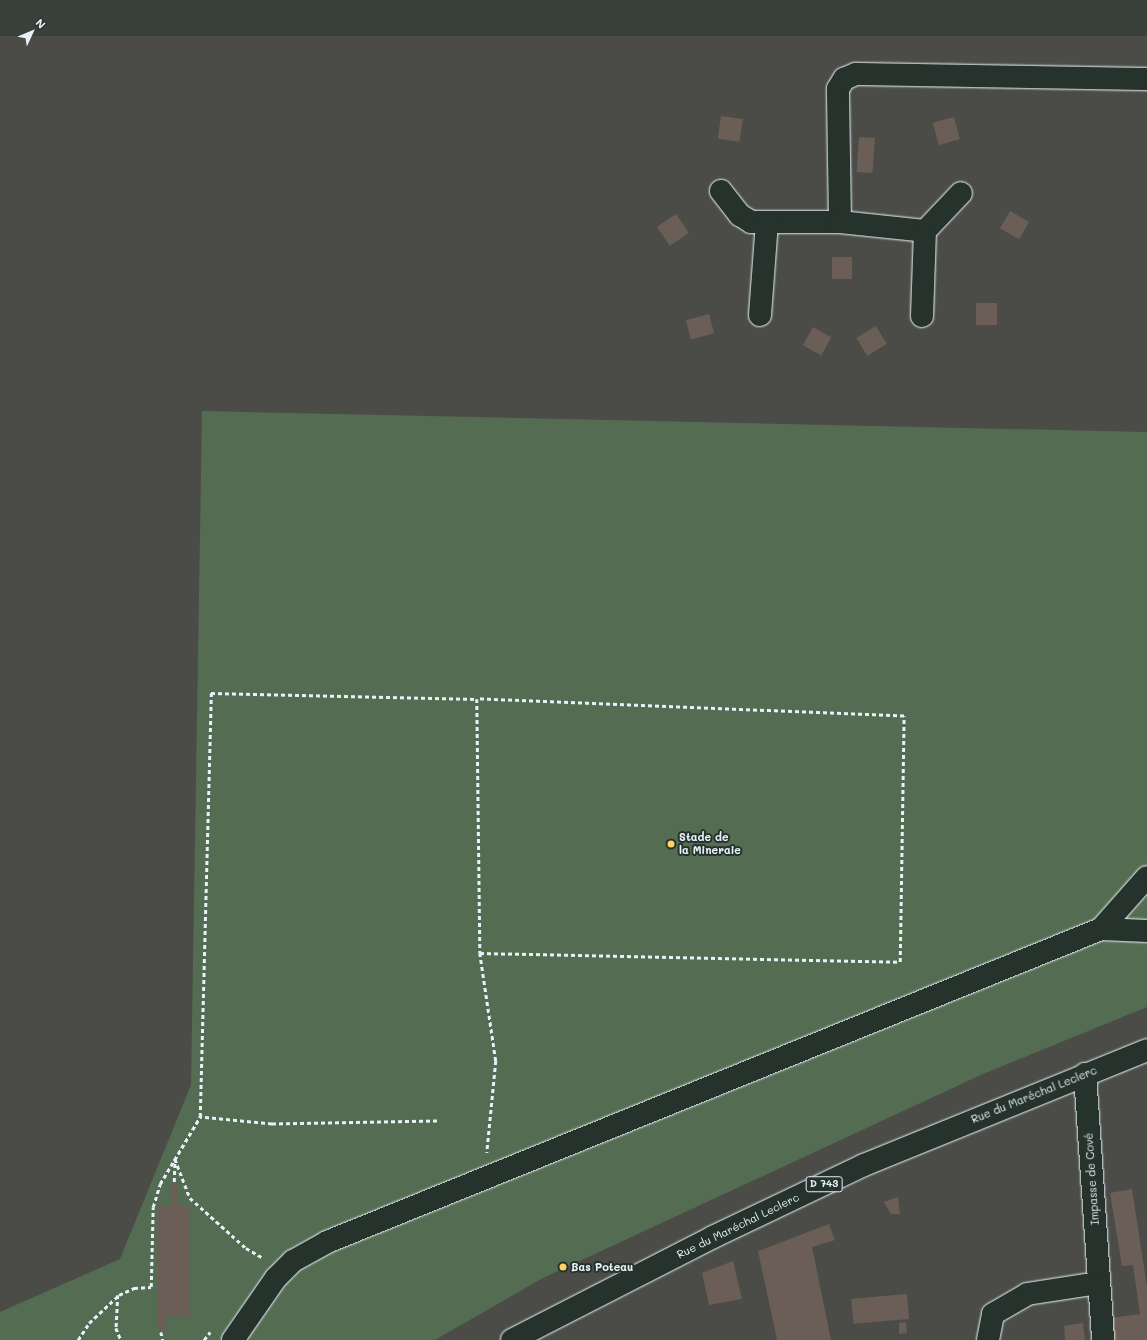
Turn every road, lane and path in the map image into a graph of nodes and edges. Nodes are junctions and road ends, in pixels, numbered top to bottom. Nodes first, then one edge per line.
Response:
1 (1147, 79) edge
2 (721, 191) dead end
3 (961, 193) dead end
4 (767, 222) junction
5 (840, 222) junction
6 (925, 231) junction
7 (760, 315) dead end
8 (922, 316) dead end
9 (478, 699) junction
10 (1147, 877) edge
11 (1101, 929) junction
12 (1147, 931) edge
13 (480, 952) junction
14 (1147, 1050) edge
15 (1085, 1074) junction
16 (200, 1117) junction
17 (437, 1121) dead end
18 (174, 1158) junction
19 (484, 1179) junction
20 (174, 1182) dead end
21 (284, 1270) junction
22 (1099, 1283) junction
23 (118, 1295) junction
24 (161, 1332) dead end
25 (78, 1340) edge
26 (121, 1340) edge
27 (163, 1340) edge
28 (233, 1340) edge
29 (512, 1340) edge
30 (988, 1340) edge
31 (1103, 1340) edge

1 - 5 main road
2 - 4 main road
3 - 6 main road
4 - 5 main road
4 - 7 main road
5 - 6 main road
6 - 8 main road
9 - 13 path
9 - 13 path
9 - 16 path
10 - 11 main road
11 - 12 main road
11 - 19 main road
13 - 19 path
14 - 15 main road, Rue du Maréchal Leclerc / D 743
15 - 22 main road, Impasse de Cové
15 - 29 main road, Rue du Maréchal Leclerc / D 743
16 - 17 path
16 - 18 path
18 - 20 path
18 - 21 path
18 - 23 path
19 - 21 main road
21 - 28 main road
22 - 30 main road
22 - 31 main road, Impasse de Cové
23 - 25 path
23 - 26 path
24 - 27 path

